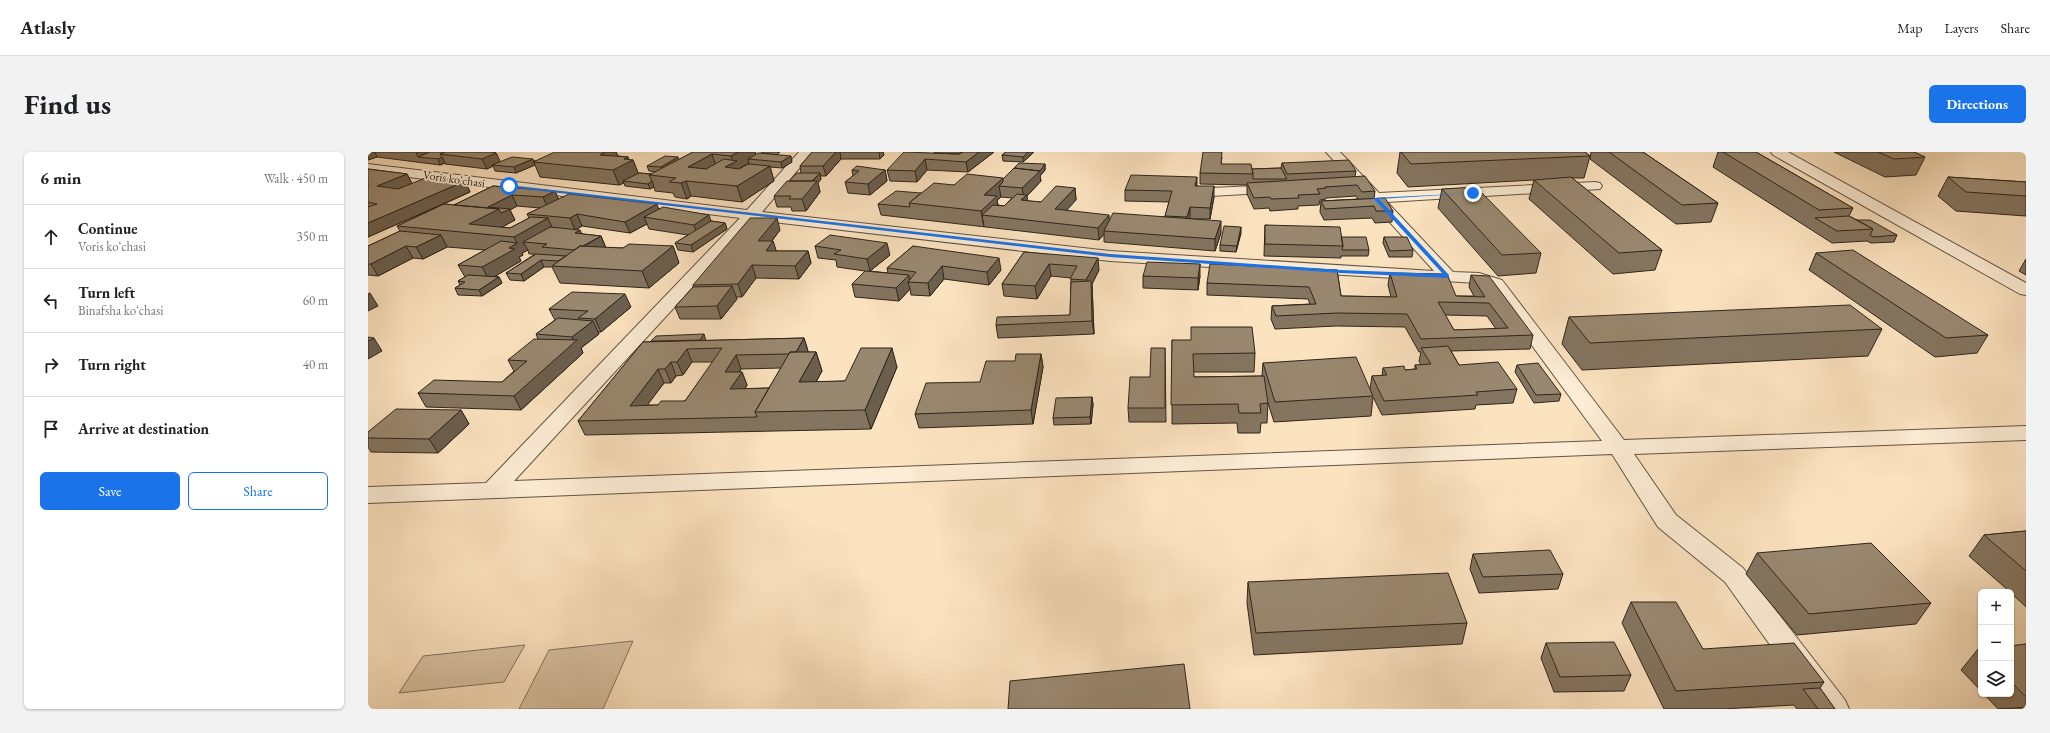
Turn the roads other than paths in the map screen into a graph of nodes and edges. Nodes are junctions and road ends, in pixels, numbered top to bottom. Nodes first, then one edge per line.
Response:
1 (806, 152) edge
2 (1333, 152) edge
3 (1778, 152) edge
4 (368, 168) edge
5 (1584, 171) dead end
6 (537, 174) dead end
7 (1363, 185) junction
8 (509, 186) junction
9 (1348, 186) edge
10 (1287, 188) edge
11 (1211, 192) edge
12 (488, 196) edge
13 (1375, 198) junction
14 (751, 215) junction
15 (1448, 276) junction
16 (2026, 290) edge
17 (2026, 433) edge
18 (1618, 447) junction
19 (494, 489) junction
20 (368, 495) edge
21 (1834, 709) edge

1 - 14 street
2 - 7 street
3 - 16 street
4 - 8 street, Voris koʻchasi
5 - 13 street
6 - 8 street
7 - 9 street
7 - 13 street
8 - 12 street
8 - 14 street, Voris koʻchasi
10 - 11 street
13 - 15 street
14 - 15 street, Voris koʻchasi
14 - 19 street
15 - 18 street, Voris koʻchasi
17 - 18 street
18 - 19 street
18 - 21 street, Voris koʻchasi
19 - 20 street

